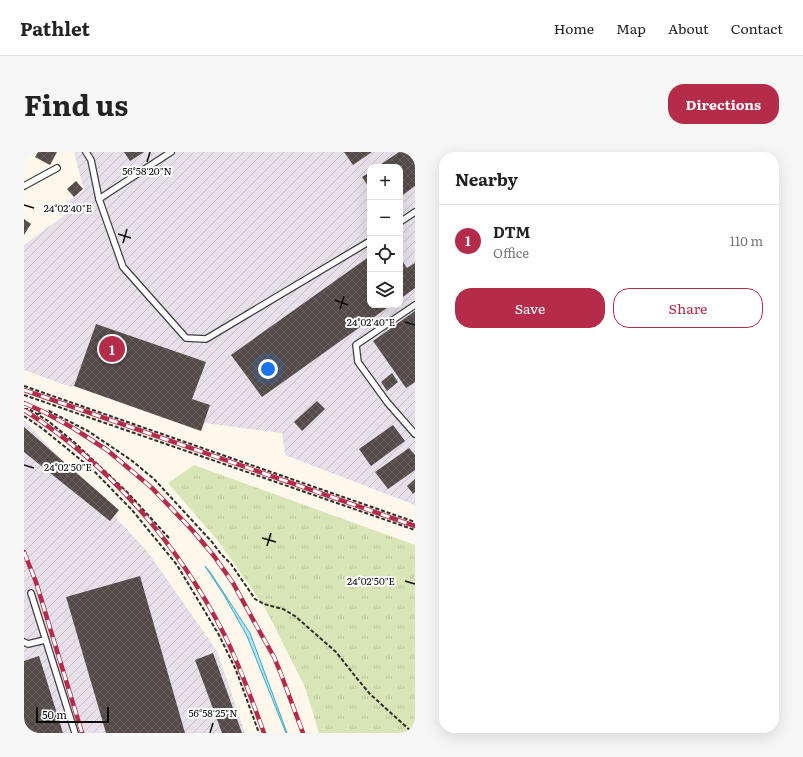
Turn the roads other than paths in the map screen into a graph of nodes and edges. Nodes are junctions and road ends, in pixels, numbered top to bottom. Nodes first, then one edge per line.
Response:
1 (86, 152) edge
2 (171, 152) edge
3 (57, 168) dead end
4 (24, 186) edge
5 (99, 199) junction
6 (415, 212) edge
7 (403, 220) edge
8 (367, 243) edge
9 (415, 305) edge
10 (415, 434) edge
11 (31, 593) dead end
12 (45, 640) junction
13 (24, 642) edge
14 (75, 733) edge

1 - 5 lane
2 - 5 lane
3 - 4 lane
5 - 8 lane
6 - 7 lane
9 - 10 lane
11 - 12 lane
12 - 13 lane
12 - 14 lane

